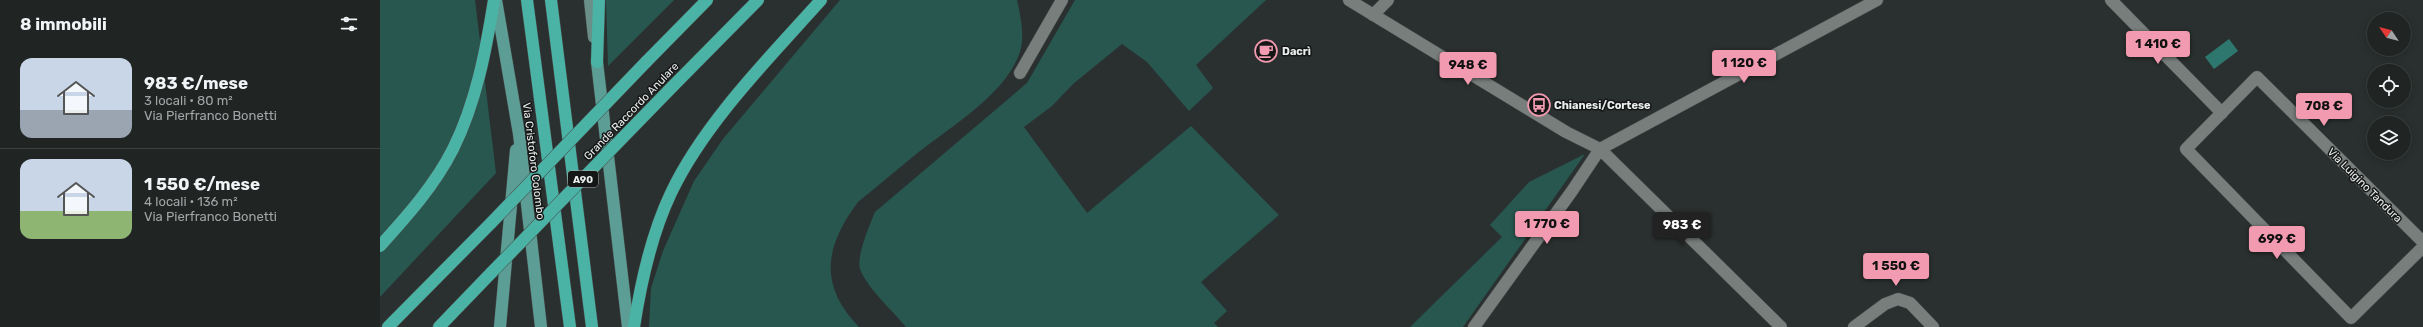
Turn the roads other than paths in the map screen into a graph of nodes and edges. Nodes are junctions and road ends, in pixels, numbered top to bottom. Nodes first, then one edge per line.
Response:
1 (495, 0) edge
2 (527, 0) edge
3 (551, 0) edge
4 (590, 0) edge
5 (599, 0) edge
6 (706, 0) edge
7 (758, 0) edge
8 (821, 0) edge
9 (1062, 0) edge
10 (1349, 0) edge
11 (1388, 0) edge
12 (1877, 0) edge
13 (2111, 0) edge
14 (1373, 15) junction
15 (597, 62) junction
16 (1020, 73) dead end
17 (2222, 113) junction
18 (519, 134) junction
19 (1600, 149) junction
20 (2423, 242) edge
21 (380, 246) edge
22 (2423, 247) edge
23 (388, 327) edge
24 (439, 327) edge
25 (500, 327) edge
26 (540, 327) edge
27 (570, 327) edge
28 (592, 327) edge
29 (628, 327) edge
30 (634, 327) edge
31 (1474, 327) edge
32 (1781, 327) edge
33 (1854, 327) edge
34 (1933, 327) edge

1 - 18 main road, Via Cristoforo Colombo
1 - 21 highway
2 - 27 highway, Via Cristoforo Colombo
3 - 28 highway
4 - 15 main road
5 - 15 highway
6 - 23 highway, Grande Raccordo Anulare, bridge
7 - 24 highway, Grande Raccordo Anulare / A90, bridge
8 - 30 highway
9 - 16 street
10 - 14 street
11 - 14 street
12 - 19 street
13 - 17 street
14 - 19 street
15 - 29 main road
17 - 20 street, Via Luigino Tandura
17 - 22 street, Via Luigino Tandura
18 - 25 main road
18 - 26 main road, Via Cristoforo Colombo
19 - 31 street
19 - 32 street
33 - 34 street

